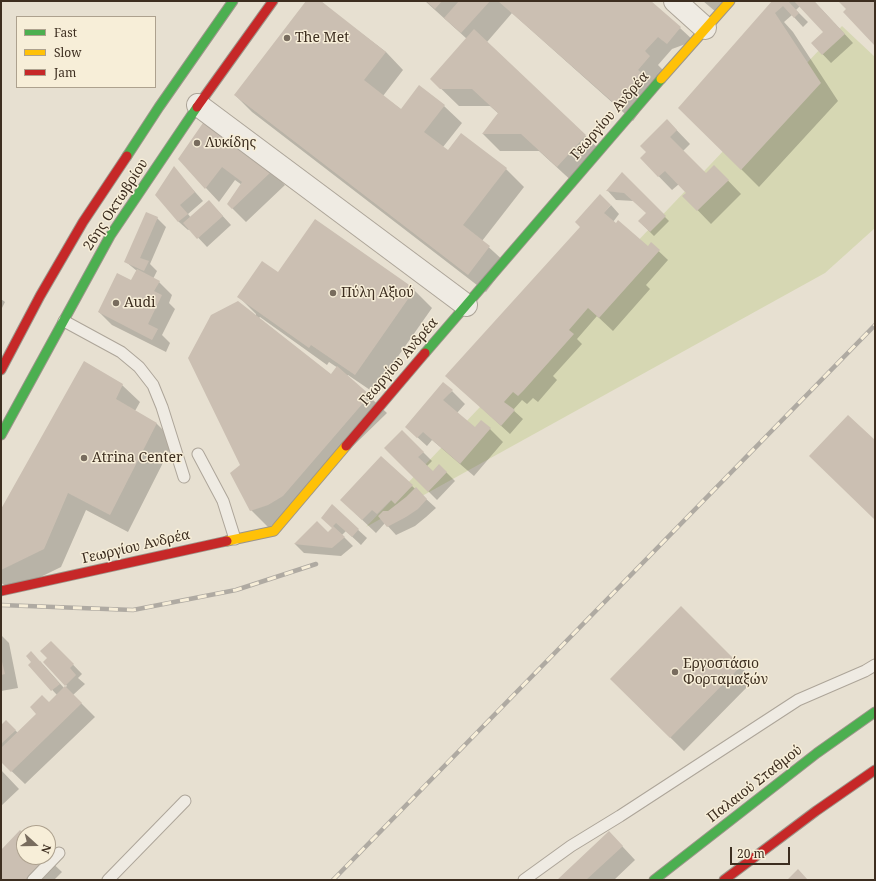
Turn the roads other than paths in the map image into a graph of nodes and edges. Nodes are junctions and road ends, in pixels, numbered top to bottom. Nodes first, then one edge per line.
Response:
1 (233, 1) edge
2 (273, 1) edge
3 (675, 1) edge
4 (730, 1) edge
5 (705, 28) junction
6 (198, 105) junction
7 (466, 305) junction
8 (64, 321) junction
9 (1, 370) edge
10 (1, 435) edge
11 (198, 454) dead end
12 (184, 477) dead end
13 (235, 539) junction
14 (1, 591) edge
15 (875, 665) edge
16 (875, 712) edge
17 (875, 770) edge
18 (185, 801) dead end
19 (59, 854) dead end
20 (33, 880) edge
21 (108, 880) edge
22 (524, 880) edge
23 (654, 880) edge
24 (724, 880) edge

1 - 9 main road, 26ης Οκτωβρίου
2 - 6 main road, 26ης Οκτωβρίου
3 - 5 street
4 - 5 main road, Γεωργίου Ανδρέα
5 - 7 main road, Γεωργίου Ανδρέα
6 - 7 street
6 - 8 main road, 26ης Οκτωβρίου
7 - 13 main road, Γεωργίου Ανδρέα
8 - 10 main road, 26ης Οκτωβρίου
8 - 12 lane
11 - 13 lane
13 - 14 main road, Γεωργίου Ανδρέα
15 - 22 lane
16 - 23 main road, Παλαιού Σταθμού
17 - 24 main road
18 - 21 lane
19 - 20 lane

